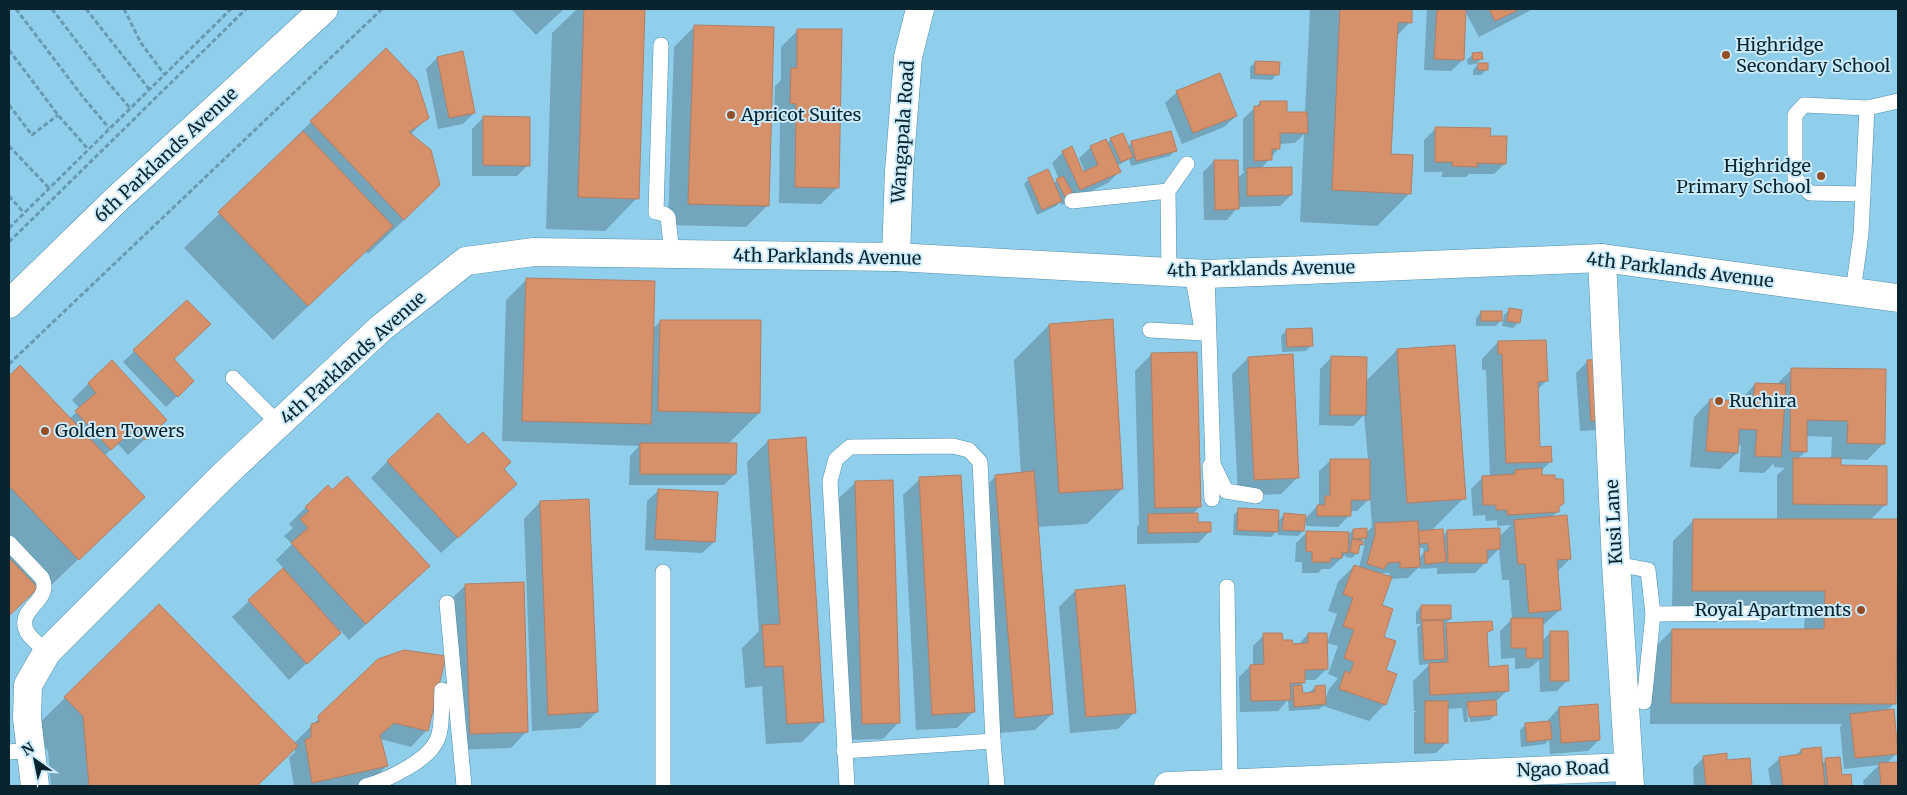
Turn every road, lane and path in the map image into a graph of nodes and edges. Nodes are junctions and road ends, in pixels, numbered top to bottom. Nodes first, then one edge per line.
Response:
1 (16, 9) edge
2 (52, 9) edge
3 (86, 9) edge
4 (124, 9) edge
5 (231, 9) edge
6 (246, 9) edge
7 (324, 9) edge
8 (382, 9) edge
9 (920, 9) edge
10 (661, 45) dead end
11 (9, 50) edge
12 (164, 74) junction
13 (149, 89) junction
14 (1898, 101) edge
15 (9, 105) edge
16 (130, 108) junction
17 (1867, 108) junction
18 (58, 115) junction
19 (109, 128) junction
20 (9, 146) edge
21 (88, 149) junction
22 (1187, 164) dead end
23 (49, 188) junction
24 (1168, 191) junction
25 (1863, 194) junction
26 (9, 196) edge
27 (1072, 201) dead end
28 (24, 213) junction
29 (9, 228) edge
30 (9, 242) edge
31 (672, 254) junction
32 (896, 257) junction
33 (1602, 258) junction
34 (1189, 273) junction
35 (1853, 292) junction
36 (1898, 298) edge
37 (9, 304) edge
38 (1150, 330) dead end
39 (1203, 333) junction
40 (9, 364) edge
41 (233, 378) dead end
42 (279, 424) junction
43 (1256, 496) dead end
44 (1212, 500) dead end
45 (9, 543) edge
46 (1616, 564) junction
47 (663, 572) dead end
48 (1226, 587) dead end
49 (447, 603) dead end
50 (1765, 613) dead end
51 (1653, 614) junction
52 (47, 652) junction
53 (442, 690) dead end
54 (1644, 702) dead end
55 (993, 741) junction
56 (19, 751) edge
57 (844, 751) junction
58 (1629, 777) edge
59 (1482, 779) edge
60 (1230, 784) junction
61 (35, 786) edge
62 (366, 786) edge
63 (464, 786) edge
64 (663, 786) edge
65 (847, 786) edge
66 (997, 786) edge
67 (1168, 786) edge

1 - 19 path
2 - 16 path
3 - 13 path
4 - 12 path
5 - 12 path
6 - 30 path
7 - 37 street, 6th Parklands Avenue
8 - 40 path
9 - 32 street, Wangapala Road
10 - 31 lane
11 - 18 path
12 - 13 path
13 - 16 path
14 - 17 lane
15 - 18 path
16 - 19 path
17 - 25 lane
17 - 25 lane
18 - 21 path
19 - 21 path
20 - 23 path
21 - 23 path
22 - 24 lane
23 - 28 path
24 - 27 lane
24 - 34 lane
25 - 35 lane
26 - 28 path
28 - 29 path
31 - 32 street, 4th Parklands Avenue
31 - 42 street, 4th Parklands Avenue
32 - 34 street, 4th Parklands Avenue
33 - 34 street, 4th Parklands Avenue
33 - 35 street, 4th Parklands Avenue
33 - 46 street, Kusi Lane
34 - 39 lane
34 - 43 lane
35 - 36 street, 4th Parklands Avenue
38 - 39 lane
39 - 44 lane
41 - 42 lane
42 - 52 street, 4th Parklands Avenue
45 - 52 lane
46 - 51 lane
46 - 58 street, Kusi Lane
47 - 64 lane
48 - 60 lane
49 - 63 lane
50 - 51 lane
51 - 54 lane
52 - 56 street, 4th Parklands Avenue
53 - 62 lane
55 - 57 lane
55 - 57 lane
55 - 66 lane
56 - 61 street, 4th Parklands Avenue
57 - 65 lane
58 - 59 street, Ngao Road
59 - 60 street, Ngao Road
60 - 67 street, Ngao Road

